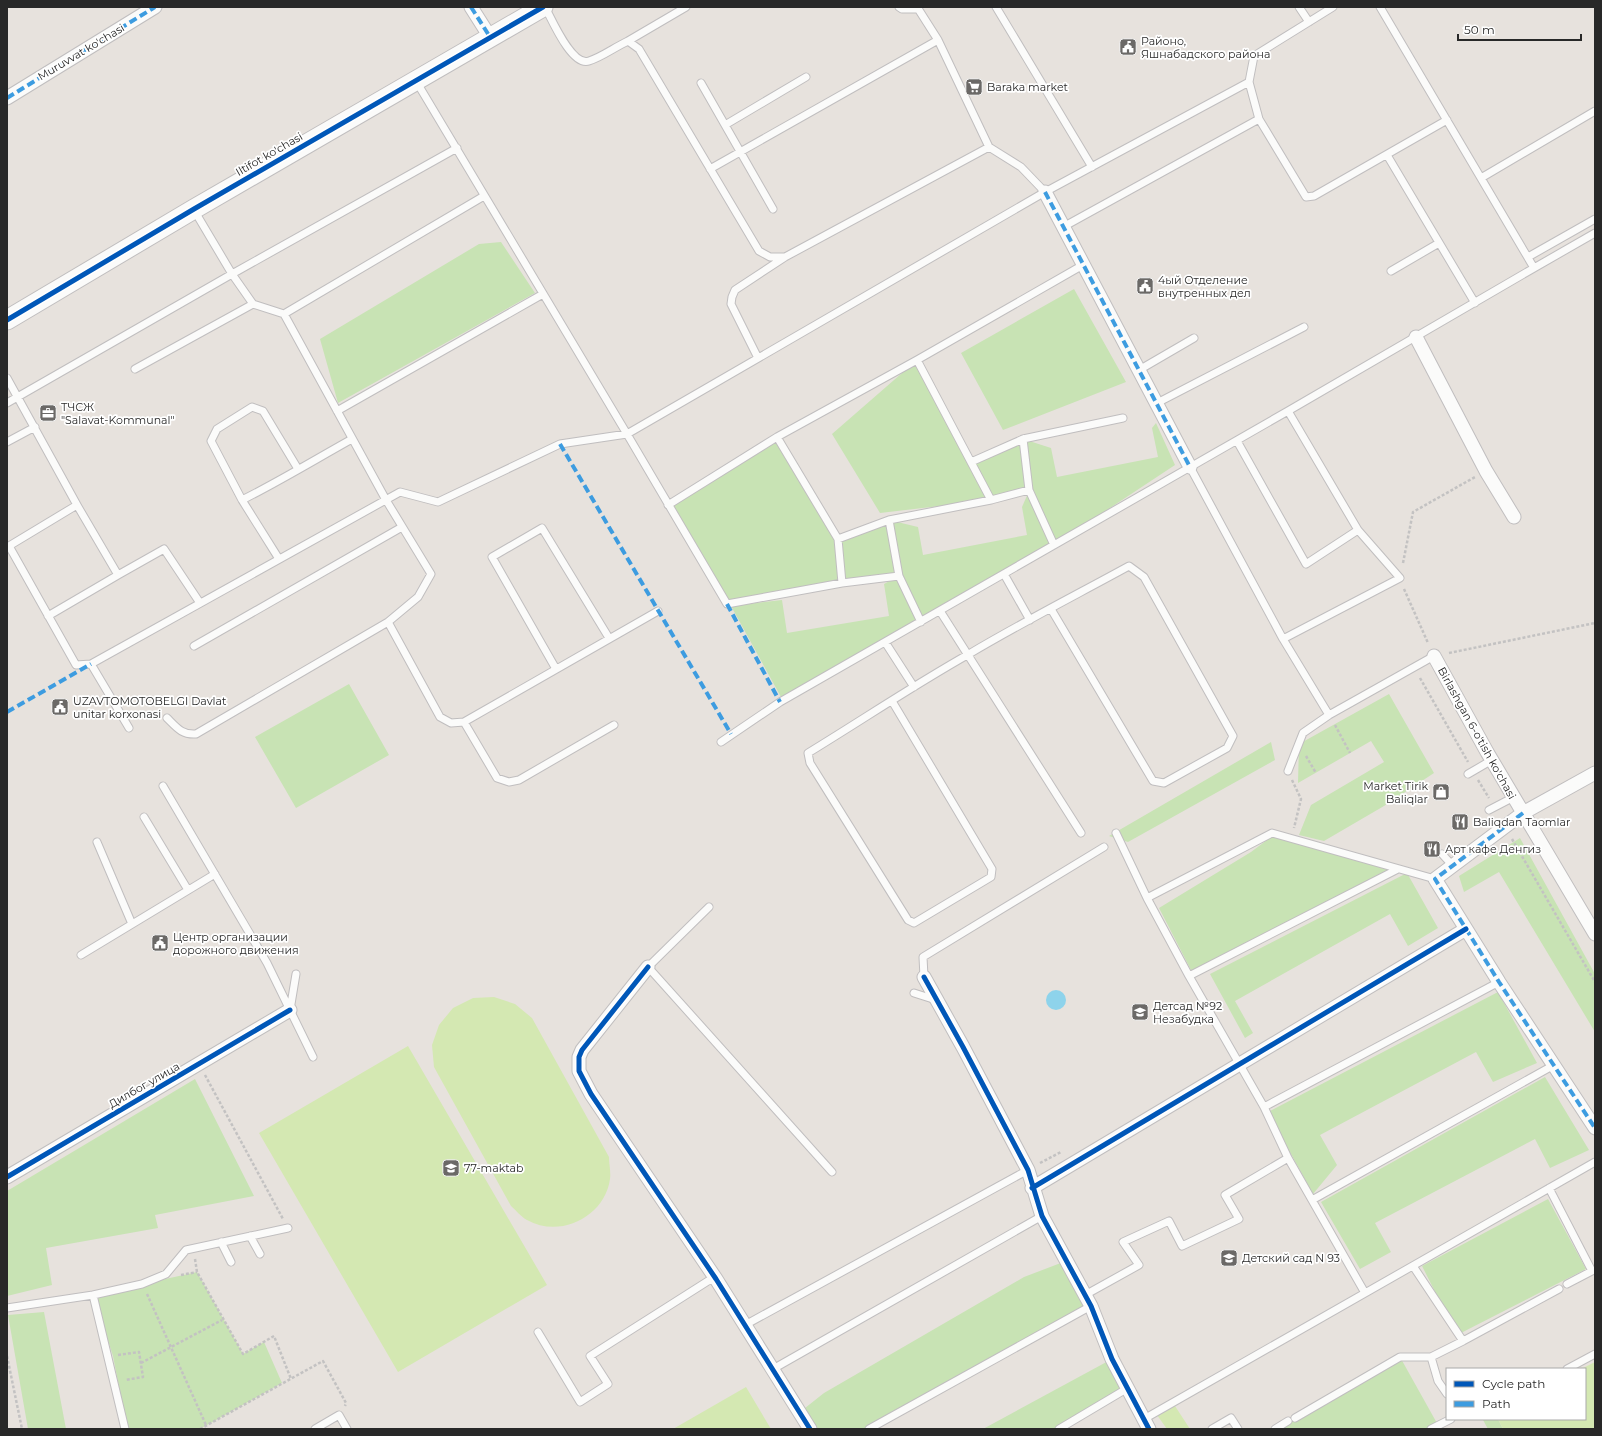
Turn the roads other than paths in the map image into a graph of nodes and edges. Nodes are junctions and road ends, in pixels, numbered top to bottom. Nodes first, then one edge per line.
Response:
1 (155, 7) edge
2 (471, 7) edge
3 (544, 7) edge
4 (686, 7) edge
5 (899, 7) edge
6 (996, 7) edge
7 (1299, 7) edge
8 (1333, 7) edge
9 (1380, 7) edge
10 (918, 8) edge
11 (1309, 22) junction
12 (490, 37) junction
13 (938, 40) junction
14 (628, 41) junction
15 (806, 77) dead end
16 (416, 81) junction
17 (1250, 82) junction
18 (701, 83) dead end
19 (7, 98) edge
20 (1595, 111) edge
21 (1259, 119) junction
22 (1447, 120) junction
23 (725, 125) junction
24 (989, 147) junction
25 (457, 148) junction
26 (1387, 155) junction
27 (1092, 167) junction
28 (710, 169) junction
29 (1481, 178) junction
30 (1045, 192) junction
31 (484, 196) junction
32 (194, 209) junction
33 (773, 209) dead end
34 (1595, 219) edge
35 (1063, 227) junction
36 (1595, 233) edge
37 (1439, 243) junction
38 (785, 257) junction
39 (1528, 257) junction
40 (1083, 265) junction
41 (1534, 268) junction
42 (1391, 271) dead end
43 (232, 274) junction
44 (544, 294) junction
45 (1475, 303) junction
46 (253, 304) junction
47 (284, 314) junction
48 (7, 320) edge
49 (1304, 327) dead end
50 (1416, 337) junction
51 (1194, 338) dead end
52 (758, 358) junction
53 (917, 360) junction
54 (135, 369) dead end
55 (1139, 370) junction
56 (7, 378) edge
57 (18, 397) junction
58 (1157, 402) junction
59 (7, 403) edge
60 (337, 411) junction
61 (1288, 411) junction
62 (1123, 418) dead end
63 (35, 427) junction
64 (627, 434) junction
65 (777, 437) junction
66 (352, 439) junction
67 (1023, 439) junction
68 (1237, 441) junction
69 (7, 442) edge
70 (971, 462) junction
71 (1190, 467) junction
72 (298, 469) junction
73 (1029, 490) junction
74 (242, 500) junction
75 (386, 500) junction
76 (992, 500) junction
77 (77, 505) junction
78 (668, 505) junction
79 (1514, 517) dead end
80 (889, 520) junction
81 (402, 527) junction
82 (1358, 530) junction
83 (838, 539) junction
84 (1054, 545) junction
85 (8, 546) edge
86 (279, 559) junction
87 (1004, 574) junction
88 (118, 575) junction
89 (899, 576) junction
90 (842, 583) junction
91 (200, 604) junction
92 (1050, 609) junction
93 (658, 611) dead end
94 (940, 611) junction
95 (48, 616) junction
96 (1030, 620) junction
97 (388, 622) junction
98 (921, 622) junction
99 (610, 638) junction
100 (1283, 639) junction
101 (885, 642) junction
102 (194, 646) dead end
103 (968, 654) junction
104 (1434, 656) joint
105 (91, 664) junction
106 (556, 669) junction
107 (914, 687) junction
108 (892, 701) junction
109 (1329, 715) junction
110 (167, 718) dead end
111 (464, 722) junction
112 (614, 725) dead end
113 (129, 728) dead end
114 (721, 742) dead end
115 (1492, 760) junction
116 (1288, 771) road end
117 (1595, 773) edge
118 (1468, 774) dead end
119 (163, 786) dead end
120 (1514, 797) junction
121 (1489, 810) dead end
122 (1523, 813) junction
123 (144, 817) dead end
124 (1081, 833) dead end
125 (1116, 833) dead end
126 (97, 842) dead end
127 (1104, 847) dead end
128 (1442, 854) dead end
129 (1453, 866) junction
130 (1398, 869) junction
131 (215, 874) junction
132 (1436, 879) junction
133 (188, 890) junction
134 (1147, 898) junction
135 (709, 907) dead end
136 (132, 924) junction
137 (1466, 930) junction
138 (1595, 934) edge
139 (81, 954) dead end
140 (648, 968) junction
141 (296, 974) dead end
142 (1189, 976) junction
143 (924, 977) joint
144 (1499, 982) junction
145 (914, 993) dead end
146 (936, 1000) junction
147 (290, 1010) junction
148 (313, 1057) dead end
149 (1241, 1064) junction
150 (1554, 1065) junction
151 (1264, 1107) junction
152 (1595, 1128) edge
153 (1288, 1158) junction
154 (1595, 1162) edge
155 (1028, 1170) junction
156 (832, 1172) dead end
157 (7, 1177) edge
158 (1032, 1188) junction
159 (1549, 1188) junction
160 (1312, 1200) junction
161 (1042, 1216) junction
162 (288, 1228) road end
163 (250, 1236) junction
164 (221, 1242) junction
165 (260, 1254) dead end
166 (231, 1262) dead end
167 (1413, 1266) junction
168 (716, 1279) junction
169 (1567, 1284) dead end
170 (1559, 1289) dead end
171 (1365, 1293) junction
172 (93, 1295) junction
173 (1088, 1300) junction
174 (7, 1308) edge
175 (745, 1325) junction
176 (538, 1332) dead end
177 (1463, 1342) junction
178 (1595, 1354) edge
179 (1431, 1357) junction
180 (1570, 1368) edge
181 (773, 1369) junction
182 (1128, 1388) junction
183 (1446, 1393) edge
184 (1449, 1420) edge
185 (1146, 1424) edge
186 (125, 1429) edge
187 (315, 1429) edge
188 (347, 1429) edge
189 (810, 1429) edge
190 (870, 1429) edge
191 (1059, 1429) edge
192 (1212, 1429) edge
193 (1238, 1429) edge
194 (1275, 1429) edge
195 (1431, 1429) edge

1 - 19 street, Muruvvat ko'chasi
2 - 12 street
3 - 12 street, Iltifot ko'chasi
3 - 14 lane
4 - 14 lane
5 - 10 lane
6 - 27 lane
7 - 11 lane
8 - 11 lane
9 - 22 lane
10 - 13 lane
11 - 17 lane
12 - 16 street, Iltifot ko'chasi
13 - 24 lane
13 - 28 lane
14 - 28 lane
15 - 23 lane
16 - 25 lane
16 - 32 street, Iltifot ko'chasi
17 - 21 lane
17 - 27 lane
18 - 23 lane
20 - 29 lane
21 - 26 lane
21 - 35 lane
22 - 26 lane
22 - 29 lane
23 - 33 lane
24 - 30 lane
24 - 38 lane
25 - 31 lane
25 - 43 lane
26 - 37 lane
27 - 30 lane
28 - 38 lane
29 - 39 lane
30 - 35 street
30 - 52 lane
31 - 44 lane
31 - 47 lane
32 - 43 lane
32 - 48 street, Iltifot ko'chasi
34 - 39 lane
35 - 40 street
36 - 41 lane
37 - 42 lane
37 - 45 lane
38 - 52 lane
39 - 41 lane
40 - 53 lane
40 - 55 street
41 - 45 lane
43 - 46 lane
43 - 57 lane
44 - 60 lane
44 - 64 lane
45 - 50 lane
46 - 47 lane
46 - 54 lane
47 - 60 lane
49 - 58 lane
50 - 61 lane
50 - 79 street
51 - 55 lane
52 - 64 lane
53 - 65 lane
53 - 70 lane
55 - 58 street
56 - 57 lane
57 - 59 lane
57 - 63 lane
58 - 71 street
60 - 66 lane
61 - 68 lane
61 - 82 lane
62 - 67 lane
63 - 69 lane
63 - 77 lane
64 - 75 lane
64 - 78 lane
65 - 78 lane
65 - 83 lane
66 - 72 lane
66 - 75 lane
67 - 70 lane
67 - 73 lane
68 - 71 lane
68 - 82 lane
70 - 76 lane
71 - 84 lane
71 - 100 lane
72 - 74 lane
72 - 74 lane
73 - 76 lane
73 - 84 lane
74 - 86 lane
75 - 81 lane
75 - 86 lane
76 - 80 lane
77 - 85 lane
77 - 88 lane
78 - 90 lane
80 - 83 lane
80 - 89 lane
81 - 97 lane
81 - 102 lane
82 - 100 lane
83 - 90 lane
84 - 87 lane
85 - 95 lane
86 - 91 lane
87 - 94 lane
87 - 96 lane
88 - 91 lane
88 - 95 lane
89 - 90 lane
89 - 98 lane
91 - 105 lane
92 - 92 lane
92 - 96 lane
93 - 99 lane
94 - 98 lane
94 - 103 lane
95 - 105 lane
96 - 103 lane
97 - 110 lane
97 - 111 lane
98 - 101 lane
99 - 106 lane
99 - 106 lane
100 - 109 lane
101 - 107 lane
101 - 114 lane
103 - 107 lane
103 - 124 lane
104 - 109 lane, Birlashgan 6-o'tish ko'chasi
104 - 115 street, Birlashgan 6-o'tish ko'chasi
105 - 113 lane
106 - 111 lane
107 - 108 lane
108 - 108 lane
109 - 116 lane, Birlashgan 6-o'tish ko'chasi
111 - 112 lane
115 - 118 lane
115 - 120 street, Birlashgan 6-o'tish ko'chasi
117 - 122 street
119 - 131 lane
120 - 121 lane
120 - 122 street, Birlashgan 6-o'tish ko'chasi
122 - 129 street
122 - 138 street, Birlashgan 6-o'tish ko'chasi
123 - 133 lane
125 - 134 lane
126 - 136 lane
127 - 143 lane
128 - 129 lane
129 - 132 street
130 - 132 lane
130 - 134 lane
130 - 142 lane
131 - 133 lane
131 - 147 lane
132 - 137 street
133 - 136 lane
134 - 142 lane
135 - 140 lane
136 - 139 lane
137 - 144 street
137 - 149 street
140 - 156 lane
140 - 168 street
141 - 147 lane
142 - 149 lane
143 - 146 street
144 - 150 street
144 - 151 lane
145 - 146 lane
146 - 155 street
147 - 148 lane
147 - 157 street, Дилбог улица
149 - 151 lane
149 - 158 street
150 - 152 street
150 - 160 lane
151 - 153 lane
153 - 160 lane
153 - 173 lane
154 - 159 lane
155 - 158 street
155 - 175 lane
158 - 161 street
159 - 167 lane
159 - 169 lane
160 - 171 lane
161 - 173 street
161 - 181 lane
162 - 163 lane
163 - 164 lane
163 - 165 lane
164 - 166 lane
164 - 172 lane
167 - 171 lane
167 - 177 lane
168 - 175 street
168 - 176 lane
170 - 177 lane
171 - 185 lane
172 - 174 lane
172 - 186 lane
173 - 182 street
173 - 190 lane
175 - 181 street
177 - 179 lane
178 - 180 lane
179 - 183 lane
179 - 194 lane
181 - 189 street
182 - 185 street
182 - 191 lane
184 - 195 lane
187 - 188 lane
192 - 193 lane

